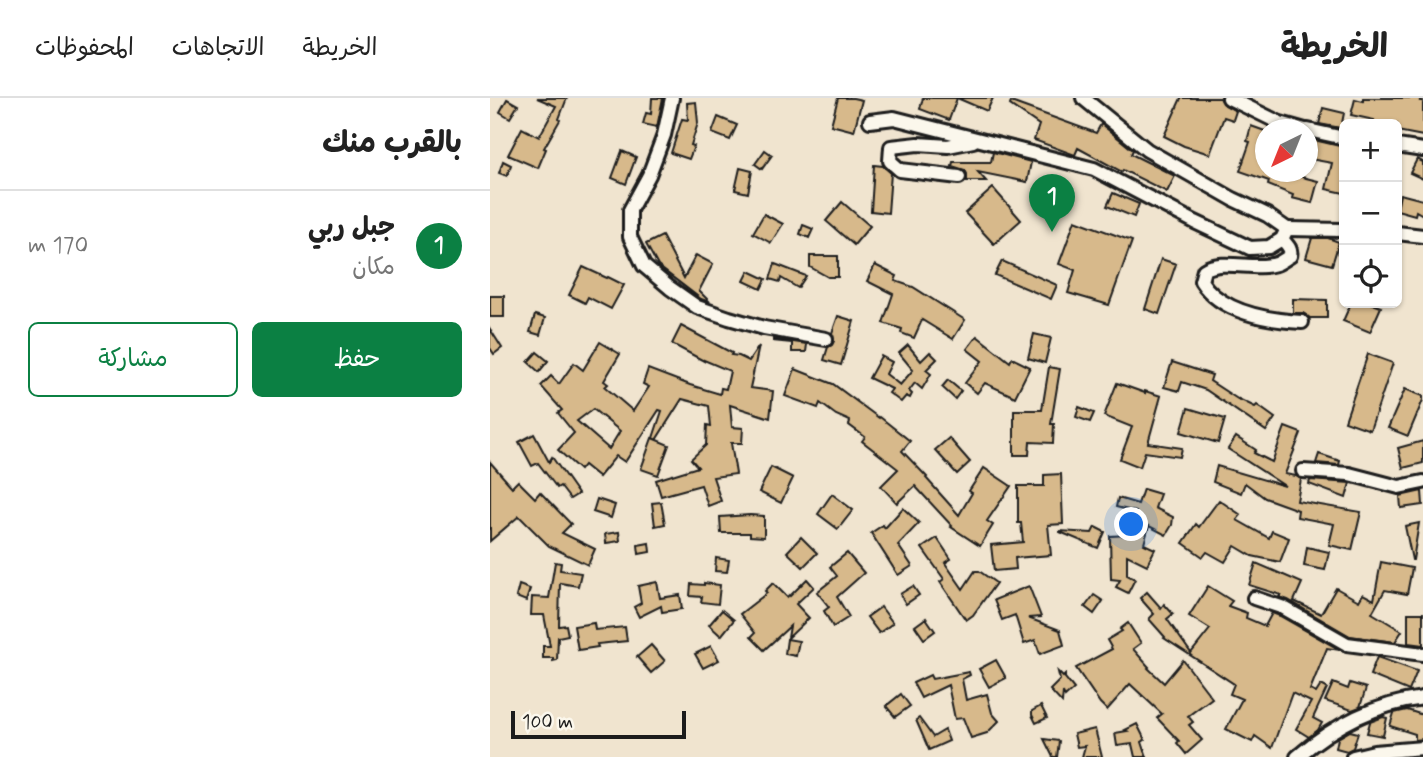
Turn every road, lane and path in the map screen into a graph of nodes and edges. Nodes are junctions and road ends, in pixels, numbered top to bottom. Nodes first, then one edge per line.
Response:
1 (672, 98) edge
2 (1083, 98) edge
3 (1229, 98) edge
4 (1272, 119) edge
5 (870, 121) dead end
6 (1318, 133) edge
7 (1339, 137) edge
8 (977, 140) junction
9 (1402, 147) edge
10 (1422, 150) edge
11 (959, 177) dead end
12 (1339, 230) edge
13 (1284, 234) junction
14 (1402, 234) edge
15 (1423, 236) edge
16 (1302, 322) dead end
17 (826, 339) dead end
18 (1303, 471) dead end
19 (1423, 482) edge
20 (1254, 598) dead end
21 (1423, 654) edge
22 (1423, 698) edge
23 (1423, 748) edge
24 (1297, 757) edge
25 (1353, 757) edge

1 - 17 street
2 - 13 street
3 - 4 street
5 - 8 street
6 - 7 street
8 - 11 street
8 - 13 street
9 - 10 street
12 - 13 street
13 - 16 street
14 - 15 street
18 - 19 street
20 - 21 street
22 - 24 street
23 - 25 street

